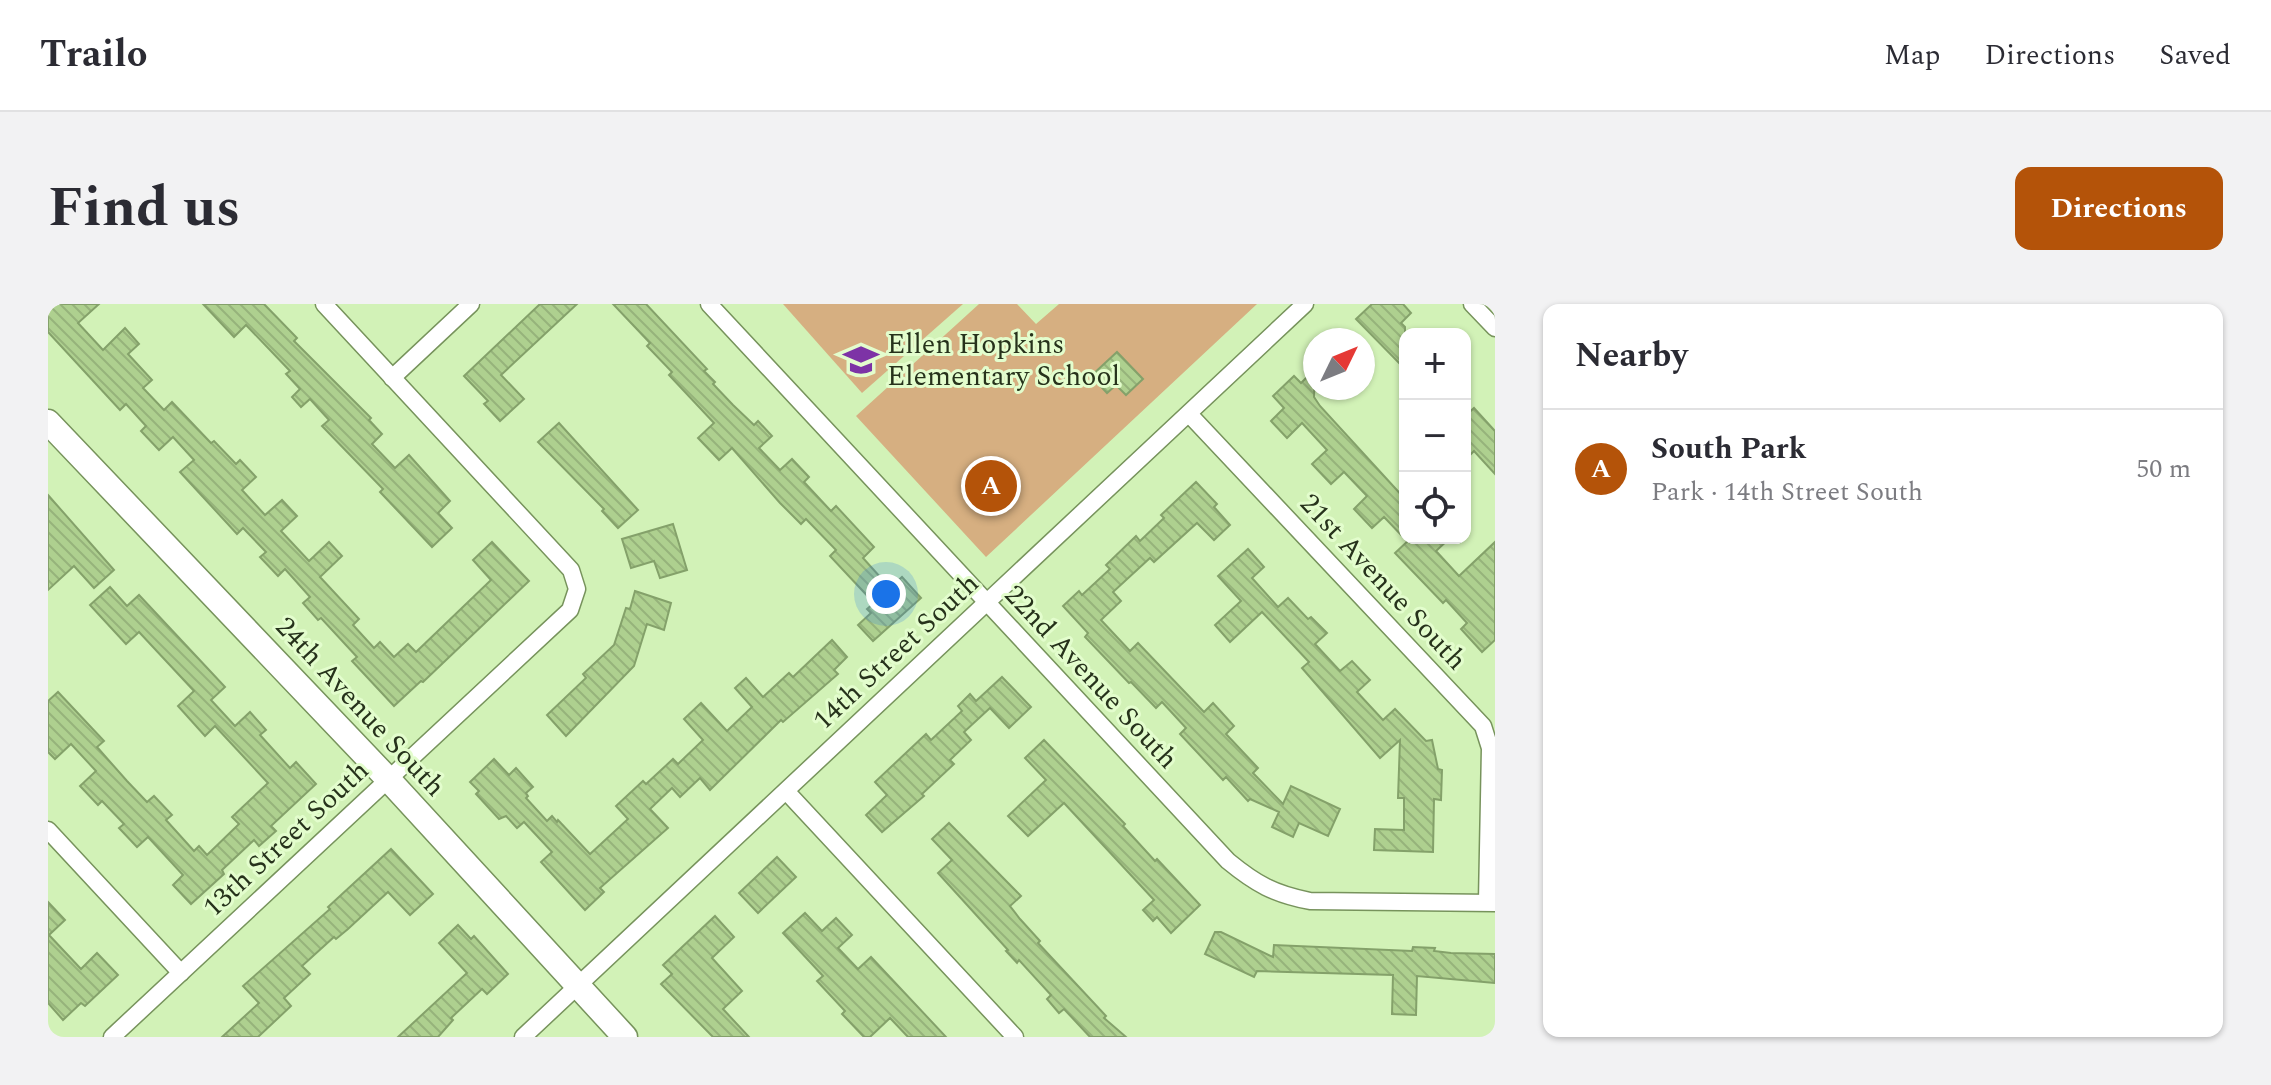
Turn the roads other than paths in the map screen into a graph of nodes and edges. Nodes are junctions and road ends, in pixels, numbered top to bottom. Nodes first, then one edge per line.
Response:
1 (324, 304) edge
2 (471, 304) edge
3 (709, 304) edge
4 (1305, 304) edge
5 (1472, 304) edge
6 (1495, 328) edge
7 (392, 378) junction
8 (1189, 414) junction
9 (48, 422) edge
10 (986, 603) junction
11 (1489, 721) edge
12 (388, 779) junction
13 (786, 791) junction
14 (48, 830) edge
15 (1491, 903) edge
16 (181, 973) junction
17 (578, 987) junction
18 (112, 1037) edge
19 (523, 1037) edge
20 (625, 1037) edge
21 (1015, 1037) edge

1 - 7 street
2 - 7 street
3 - 10 street, 22nd Avenue South
4 - 8 street, 14th Street South
5 - 6 street
7 - 12 street, 13th Street South
8 - 10 street, 14th Street South
8 - 11 street, 21st Avenue South
9 - 12 street, 24th Avenue South
10 - 13 street, 14th Street South
10 - 15 street, 22nd Avenue South
11 - 15 street, 21st Avenue South
12 - 16 street, 13th Street South
12 - 17 street, 24th Avenue South
13 - 17 street, 14th Street South
13 - 21 street
14 - 16 street
16 - 18 street, 13th Street South
17 - 19 street, 14th Street South
17 - 20 street, 24th Avenue South

